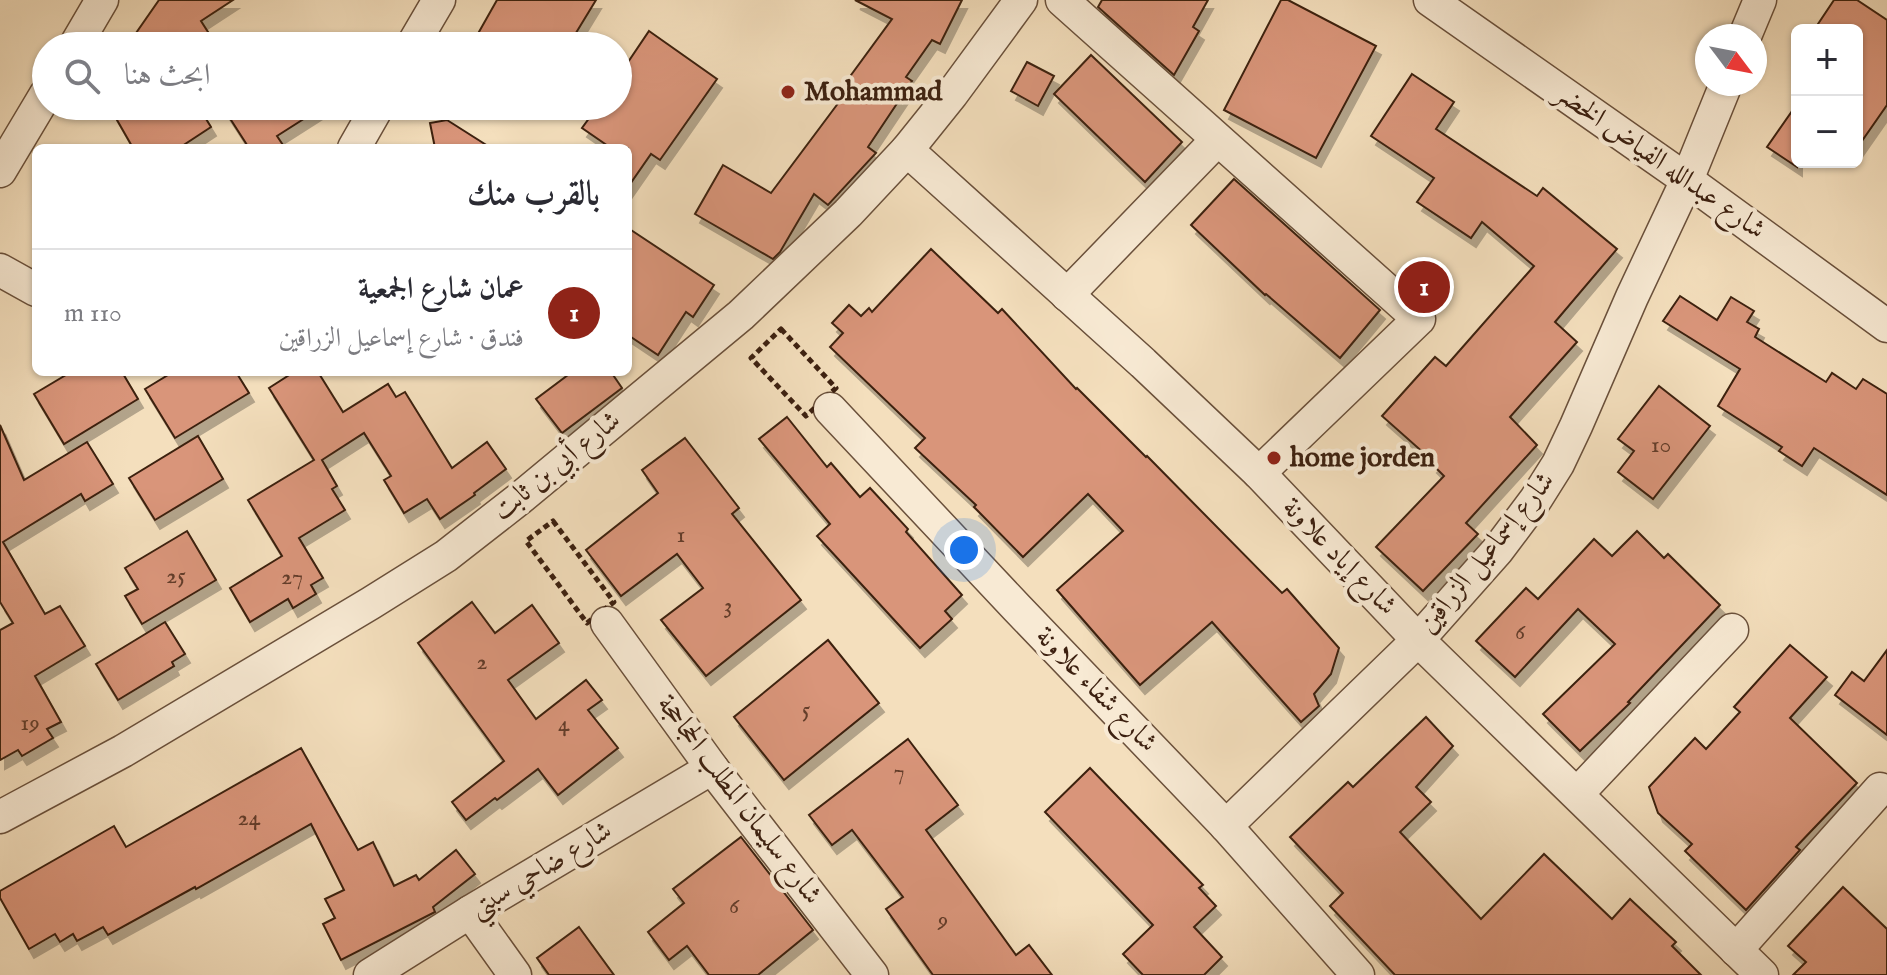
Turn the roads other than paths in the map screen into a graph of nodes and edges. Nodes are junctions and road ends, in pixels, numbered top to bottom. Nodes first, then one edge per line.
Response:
1 (102, 0) edge
2 (439, 0) edge
3 (1021, 0) edge
4 (1062, 0) edge
5 (1430, 0) edge
6 (1760, 0) edge
7 (1750, 24) edge
8 (83, 32) edge
9 (420, 32) edge
10 (1721, 96) edge
11 (32, 117) edge
12 (370, 120) edge
13 (1217, 140) junction
14 (356, 144) edge
15 (907, 150) junction
16 (0, 171) edge
17 (1687, 180) junction
18 (0, 270) edge
19 (32, 288) edge
20 (1067, 295) junction
21 (1887, 326) edge
22 (819, 400) road end
23 (1259, 473) junction
24 (599, 612) road end
25 (1732, 630) dead end
26 (1418, 640) junction
27 (712, 768) junction
28 (1880, 789) dead end
29 (1578, 793) junction
30 (0, 817) edge
31 (1226, 826) junction
32 (470, 912) junction
33 (1736, 950) junction
34 (370, 975) edge
35 (515, 975) edge
36 (872, 975) edge
37 (1358, 975) edge
38 (1762, 975) edge

1 - 8 street
2 - 9 street
3 - 15 street, شارع أبي بن ثابت
4 - 13 street
5 - 17 street, شارع عبدالله الفياض الخضر
6 - 7 street
10 - 17 street, شارع إسماعيل الزراقين
11 - 16 street
12 - 14 street
13 - 20 street
13 - 23 street
15 - 20 street, شارع إياد علاونة
15 - 30 street, شارع أبي بن ثابت
17 - 21 street, شارع عبدالله الفياض الخضر
17 - 26 street, شارع إسماعيل الزراقين
18 - 19 street
20 - 23 street, شارع إياد علاونة
22 - 31 street, شارع شفاء علاونة
23 - 26 street, شارع إياد علاونة
24 - 27 street, شارع سليمان المطلب الحجاحجة
25 - 29 street
26 - 29 street, شارع إياد علاونة
26 - 31 street, شارع إسماعيل الزراقين
27 - 32 street, شارع ضاحي سبتي
27 - 36 street, شارع سليمان المطلب الحجاحجة
28 - 33 street
29 - 33 street, شارع إياد علاونة
31 - 37 street, شارع شفاء علاونة
32 - 34 street, شارع ضاحي سبتي
32 - 35 street
33 - 38 street, شارع إياد علاونة

